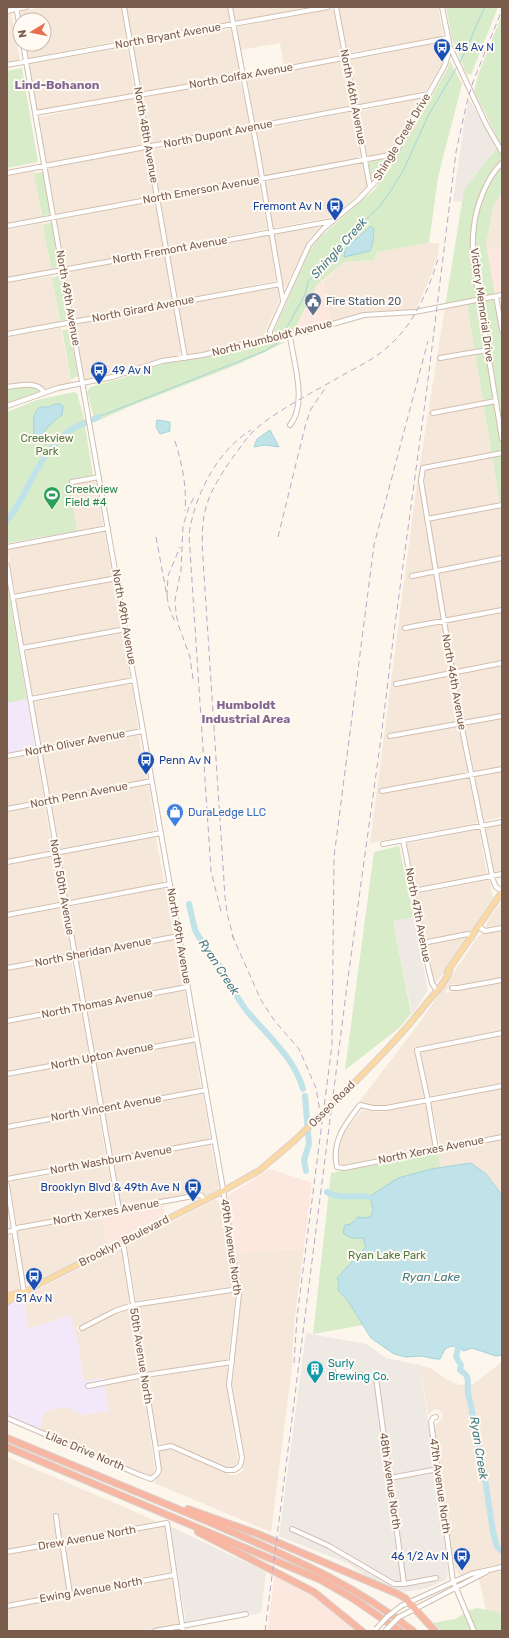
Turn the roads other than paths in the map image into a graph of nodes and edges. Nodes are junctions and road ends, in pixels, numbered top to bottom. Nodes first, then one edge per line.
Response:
1 (26, 7) edge
2 (124, 7) edge
3 (230, 7) edge
4 (328, 7) edge
5 (336, 7) edge
6 (442, 7) edge
7 (17, 8) edge
8 (7, 10) edge
9 (233, 25) junction
10 (448, 38) junction
11 (130, 43) junction
12 (450, 47) junction
13 (24, 52) edge
14 (346, 57) junction
15 (26, 62) junction
16 (7, 65) edge
17 (244, 77) junction
18 (139, 94) junction
19 (429, 94) junction
20 (356, 108) junction
21 (35, 113) junction
22 (253, 127) junction
23 (148, 147) junction
24 (502, 152) edge
25 (395, 154) junction
26 (365, 159) junction
27 (502, 163) edge
28 (44, 167) junction
29 (502, 168) edge
30 (7, 173) edge
31 (493, 175) junction
32 (262, 179) junction
33 (370, 187) junction
34 (158, 198) junction
35 (54, 218) junction
36 (333, 221) junction
37 (7, 226) edge
38 (271, 232) junction
39 (167, 251) junction
40 (63, 270) junction
41 (7, 280) edge
42 (280, 284) junction
43 (502, 295) edge
44 (496, 296) junction
45 (479, 299) junction
46 (283, 301) junction
47 (176, 303) junction
48 (72, 323) junction
49 (502, 330) edge
50 (7, 334) edge
51 (288, 336) junction
52 (270, 339) junction
53 (487, 350) junction
54 (185, 358) junction
55 (440, 358) dead end
56 (83, 384) junction
57 (7, 387) edge
58 (44, 393) junction
59 (496, 401) junction
60 (7, 406) edge
61 (433, 414) dead end
62 (290, 425) dead end
63 (502, 439) edge
64 (502, 453) edge
65 (99, 477) junction
66 (72, 482) dead end
67 (502, 505) edge
68 (427, 519) junction
69 (108, 528) junction
70 (7, 547) edge
71 (502, 558) edge
72 (7, 565) edge
73 (436, 571) junction
74 (412, 576) dead end
75 (117, 578) junction
76 (13, 598) junction
77 (502, 610) edge
78 (444, 622) junction
79 (405, 628) dead end
80 (126, 629) junction
81 (22, 648) junction
82 (502, 663) edge
83 (452, 672) junction
84 (134, 680) junction
85 (396, 684) dead end
86 (30, 699) junction
87 (502, 716) edge
88 (461, 724) junction
89 (143, 730) junction
90 (390, 736) dead end
91 (39, 750) junction
92 (7, 756) edge
93 (502, 769) edge
94 (471, 774) junction
95 (152, 781) junction
96 (382, 791) dead end
97 (48, 801) junction
98 (7, 809) edge
99 (502, 822) edge
100 (482, 825) junction
101 (160, 833) junction
102 (403, 840) junction
103 (383, 844) dead end
104 (56, 853) junction
105 (7, 862) edge
106 (502, 874) edge
107 (492, 876) junction
108 (170, 884) junction
109 (413, 891) junction
110 (502, 891) edge
111 (65, 904) junction
112 (7, 915) edge
113 (479, 927) junction
114 (502, 928) edge
115 (179, 936) junction
116 (472, 938) junction
117 (423, 943) junction
118 (74, 956) junction
119 (7, 968) edge
120 (450, 970) junction
121 (502, 980) edge
122 (187, 987) junction
123 (435, 988) junction
124 (452, 988) dead end
125 (428, 1002) junction
126 (83, 1007) junction
127 (7, 1021) edge
128 (502, 1033) edge
129 (197, 1039) junction
130 (92, 1058) junction
131 (7, 1074) edge
132 (502, 1086) edge
133 (206, 1090) junction
134 (428, 1100) junction
135 (101, 1109) junction
136 (7, 1127) edge
137 (502, 1137) edge
138 (214, 1141) junction
139 (436, 1149) junction
140 (110, 1160) junction
141 (7, 1179) edge
142 (7, 1185) edge
143 (223, 1191) junction
144 (204, 1200) junction
145 (119, 1209) junction
146 (14, 1230) junction
147 (7, 1232) edge
148 (123, 1242) junction
149 (238, 1289) junction
150 (24, 1292) junction
151 (7, 1296) edge
152 (7, 1302) edge
153 (134, 1305) junction
154 (82, 1328) dead end
155 (232, 1362) junction
156 (338, 1370) dead end
157 (145, 1376) junction
158 (88, 1386) dead end
159 (436, 1417) dead end
160 (7, 1418) edge
161 (7, 1438) edge
162 (7, 1447) edge
163 (156, 1449) junction
164 (438, 1469) junction
165 (159, 1470) joint
166 (390, 1478) junction
167 (150, 1497) junction
168 (56, 1516) dead end
169 (188, 1524) junction
170 (292, 1529) dead end
171 (62, 1542) junction
172 (7, 1552) edge
173 (502, 1567) edge
174 (492, 1569) junction
175 (174, 1575) junction
176 (436, 1578) dead end
177 (453, 1581) junction
178 (404, 1584) junction
179 (456, 1588) junction
180 (70, 1594) junction
181 (408, 1602) junction
182 (7, 1606) edge
183 (415, 1608) junction
184 (246, 1614) dead end
185 (182, 1626) junction
186 (375, 1630) edge
187 (155, 1631) edge
188 (183, 1631) edge
189 (362, 1631) edge
190 (385, 1631) edge
191 (400, 1631) edge
192 (413, 1631) edge
193 (435, 1631) edge
194 (474, 1631) edge

1 - 7 street
2 - 11 street, North 48th Avenue
3 - 9 street
4 - 9 street, North Bryant Avenue
5 - 14 street, North 46th Avenue
6 - 10 street
7 - 8 street
9 - 11 street, North Bryant Avenue
9 - 17 street
10 - 12 street
10 - 14 street, North Colfax Avenue
11 - 15 street, North Bryant Avenue
11 - 18 street, North 48th Avenue
12 - 19 street, Shingle Creek Drive
12 - 24 street
13 - 15 street, North 49th Avenue
14 - 17 street, North Colfax Avenue
14 - 20 street, North 46th Avenue
15 - 16 street, North Bryant Avenue
15 - 21 street, North 49th Avenue
17 - 18 street, North Colfax Avenue
17 - 22 street
18 - 21 street, North Colfax Avenue
18 - 23 street, North 48th Avenue
19 - 20 street, North Dupont Avenue
19 - 25 street, Shingle Creek Drive
20 - 22 street, North Dupont Avenue
20 - 26 street, North 46th Avenue
21 - 28 street, North 49th Avenue
22 - 23 street, North Dupont Avenue
22 - 32 street
23 - 28 street, North Dupont Avenue
23 - 34 street, North 48th Avenue
25 - 26 street, North Emerson Avenue
25 - 33 street, Shingle Creek Drive
26 - 32 street, North Emerson Avenue
26 - 33 street, North 46th Avenue
27 - 31 street, Victory Memorial Drive
28 - 30 street, North Dupont Avenue
28 - 35 street, North 49th Avenue
29 - 31 street, Victory Memorial Drive
31 - 45 street, Victory Memorial Drive
32 - 34 street, North Emerson Avenue
32 - 38 street
33 - 36 street, Shingle Creek Drive
34 - 35 street, North Emerson Avenue
34 - 39 street, North 48th Avenue
35 - 37 street, North Emerson Avenue
35 - 40 street, North 49th Avenue
36 - 38 street, North Fremont Avenue
36 - 46 street, Shingle Creek Drive
38 - 39 street, North Fremont Avenue
38 - 42 street
39 - 40 street, North Fremont Avenue
39 - 47 street, North 48th Avenue
40 - 41 street, North Fremont Avenue
40 - 48 street, North 49th Avenue
42 - 46 street
42 - 47 street, North Girard Avenue
43 - 44 street, North Humboldt Avenue
44 - 45 street, North Humboldt Avenue
44 - 49 street
45 - 51 street, North Humboldt Avenue
45 - 53 street, Victory Memorial Drive
46 - 52 street, Shingle Creek Drive
47 - 48 street, North Girard Avenue
47 - 54 street, North 48th Avenue
48 - 50 street, North Girard Avenue
48 - 56 street, North 49th Avenue
51 - 52 street, North Humboldt Avenue
51 - 62 street
52 - 54 street, North Humboldt Avenue
53 - 55 street
53 - 59 street, Victory Memorial Drive
54 - 56 street, North Humboldt Avenue
56 - 58 street, North Humboldt Avenue
56 - 65 street, North 49th Avenue
57 - 58 street
58 - 60 street, North Humboldt Avenue
59 - 61 street
59 - 63 street, Victory Memorial Drive
64 - 68 street, North 46th Avenue
65 - 66 street
65 - 69 street, North 49th Avenue
67 - 68 street
68 - 73 street, North 46th Avenue
69 - 70 street
69 - 75 street, North 49th Avenue
71 - 73 street
72 - 76 street, North 50th Avenue
73 - 74 street
73 - 78 street, North 46th Avenue
75 - 76 street
75 - 80 street, North 49th Avenue
76 - 81 street, North 50th Avenue
77 - 78 street
78 - 79 street
78 - 83 street, North 46th Avenue
80 - 81 street
80 - 84 street, North 49th Avenue
81 - 86 street, North 50th Avenue
82 - 83 street
83 - 85 street
83 - 88 street, North 46th Avenue
84 - 86 street
84 - 89 street, North 49th Avenue
86 - 91 street, North 50th Avenue
87 - 88 street
88 - 90 street
88 - 94 street, North 46th Avenue
89 - 91 street, North Oliver Avenue
89 - 95 street, North 49th Avenue
91 - 92 street, North Oliver Avenue
91 - 97 street, North 50th Avenue
93 - 94 street
94 - 96 street
94 - 100 street, North 46th Avenue
95 - 97 street, North Penn Avenue
95 - 101 street, North 49th Avenue
97 - 98 street, North Penn Avenue
97 - 104 street, North 50th Avenue
99 - 100 street
100 - 102 street
100 - 107 street, North 46th Avenue
101 - 104 street
101 - 108 street, North 49th Avenue
102 - 103 street
102 - 109 street, North 47th Avenue
104 - 105 street
104 - 111 street, North 50th Avenue
106 - 107 street
107 - 109 street
107 - 110 street, North 46th Avenue
108 - 111 street
108 - 115 street, North 49th Avenue
109 - 117 street, North 47th Avenue
110 - 113 main road, Osseo Road
111 - 112 street
111 - 118 street, North 50th Avenue
113 - 114 street
113 - 116 main road, Osseo Road
115 - 118 street, North Sheridan Avenue
115 - 122 street, North 49th Avenue
116 - 117 street
116 - 120 main road, Osseo Road
117 - 123 street, North 47th Avenue
118 - 119 street, North Sheridan Avenue
118 - 126 street, North 50th Avenue
120 - 123 main road, Osseo Road
120 - 125 main road, Osseo Road
121 - 124 street
122 - 126 street, North Thomas Avenue
122 - 129 street, North 49th Avenue
123 - 125 main road, Osseo Road
125 - 143 main road, Osseo Road, bridge
126 - 127 street, North Thomas Avenue
126 - 130 street, North 50th Avenue
128 - 134 street
129 - 130 street, North Upton Avenue
129 - 133 street, North 49th Avenue
130 - 131 street, North Upton Avenue
130 - 135 street, North 50th Avenue
132 - 134 street
133 - 135 street, North Vincent Avenue
133 - 138 street, North 49th Avenue
134 - 139 street
134 - 139 street, North Xerxes Avenue
135 - 136 street, North Vincent Avenue
135 - 140 street, North 50th Avenue
137 - 139 street, North Xerxes Avenue
138 - 140 street, North Washburn Avenue
138 - 143 street, North 49th Avenue
140 - 141 street, North Washburn Avenue
140 - 145 street, North 50th Avenue
142 - 146 street
143 - 144 main road, Brooklyn Boulevard
143 - 149 street, 49th Avenue North
144 - 145 street, North Xerxes Avenue
144 - 148 main road, Brooklyn Boulevard
145 - 146 street, North Xerxes Avenue
146 - 147 street, North Xerxes Avenue
146 - 150 street
148 - 150 main road, Brooklyn Boulevard
148 - 153 street, 50th Avenue North
149 - 153 street
149 - 155 street, 49th Avenue North
150 - 151 main road, Brooklyn Boulevard
150 - 152 main road, Brooklyn Boulevard
153 - 154 street
153 - 157 street, 50th Avenue North
155 - 157 street
155 - 163 street, 49th Avenue North
156 - 166 street, 48th Avenue North
157 - 158 street
157 - 163 street, 50th Avenue North
159 - 164 street, 47th Avenue North
160 - 165 street, Lilac Drive North
161 - 167 highway
162 - 169 highway
163 - 165 street, 50th Avenue North
164 - 166 street
164 - 177 street, 47th Avenue North
166 - 178 street, 48th Avenue North
167 - 181 highway
167 - 192 highway
168 - 171 street
169 - 189 highway
169 - 191 highway
170 - 178 street
171 - 172 street, Drew Avenue North
171 - 175 street, Drew Avenue North
171 - 180 street
173 - 174 street
174 - 177 street
174 - 179 street
175 - 180 street, Ewing Avenue North
175 - 185 street
176 - 178 street
177 - 179 street
177 - 181 street
179 - 183 street
179 - 194 street
180 - 182 street, Ewing Avenue North
181 - 183 highway
181 - 186 street, bridge
183 - 190 street, bridge
183 - 193 highway
184 - 185 street
185 - 187 street
185 - 188 street

